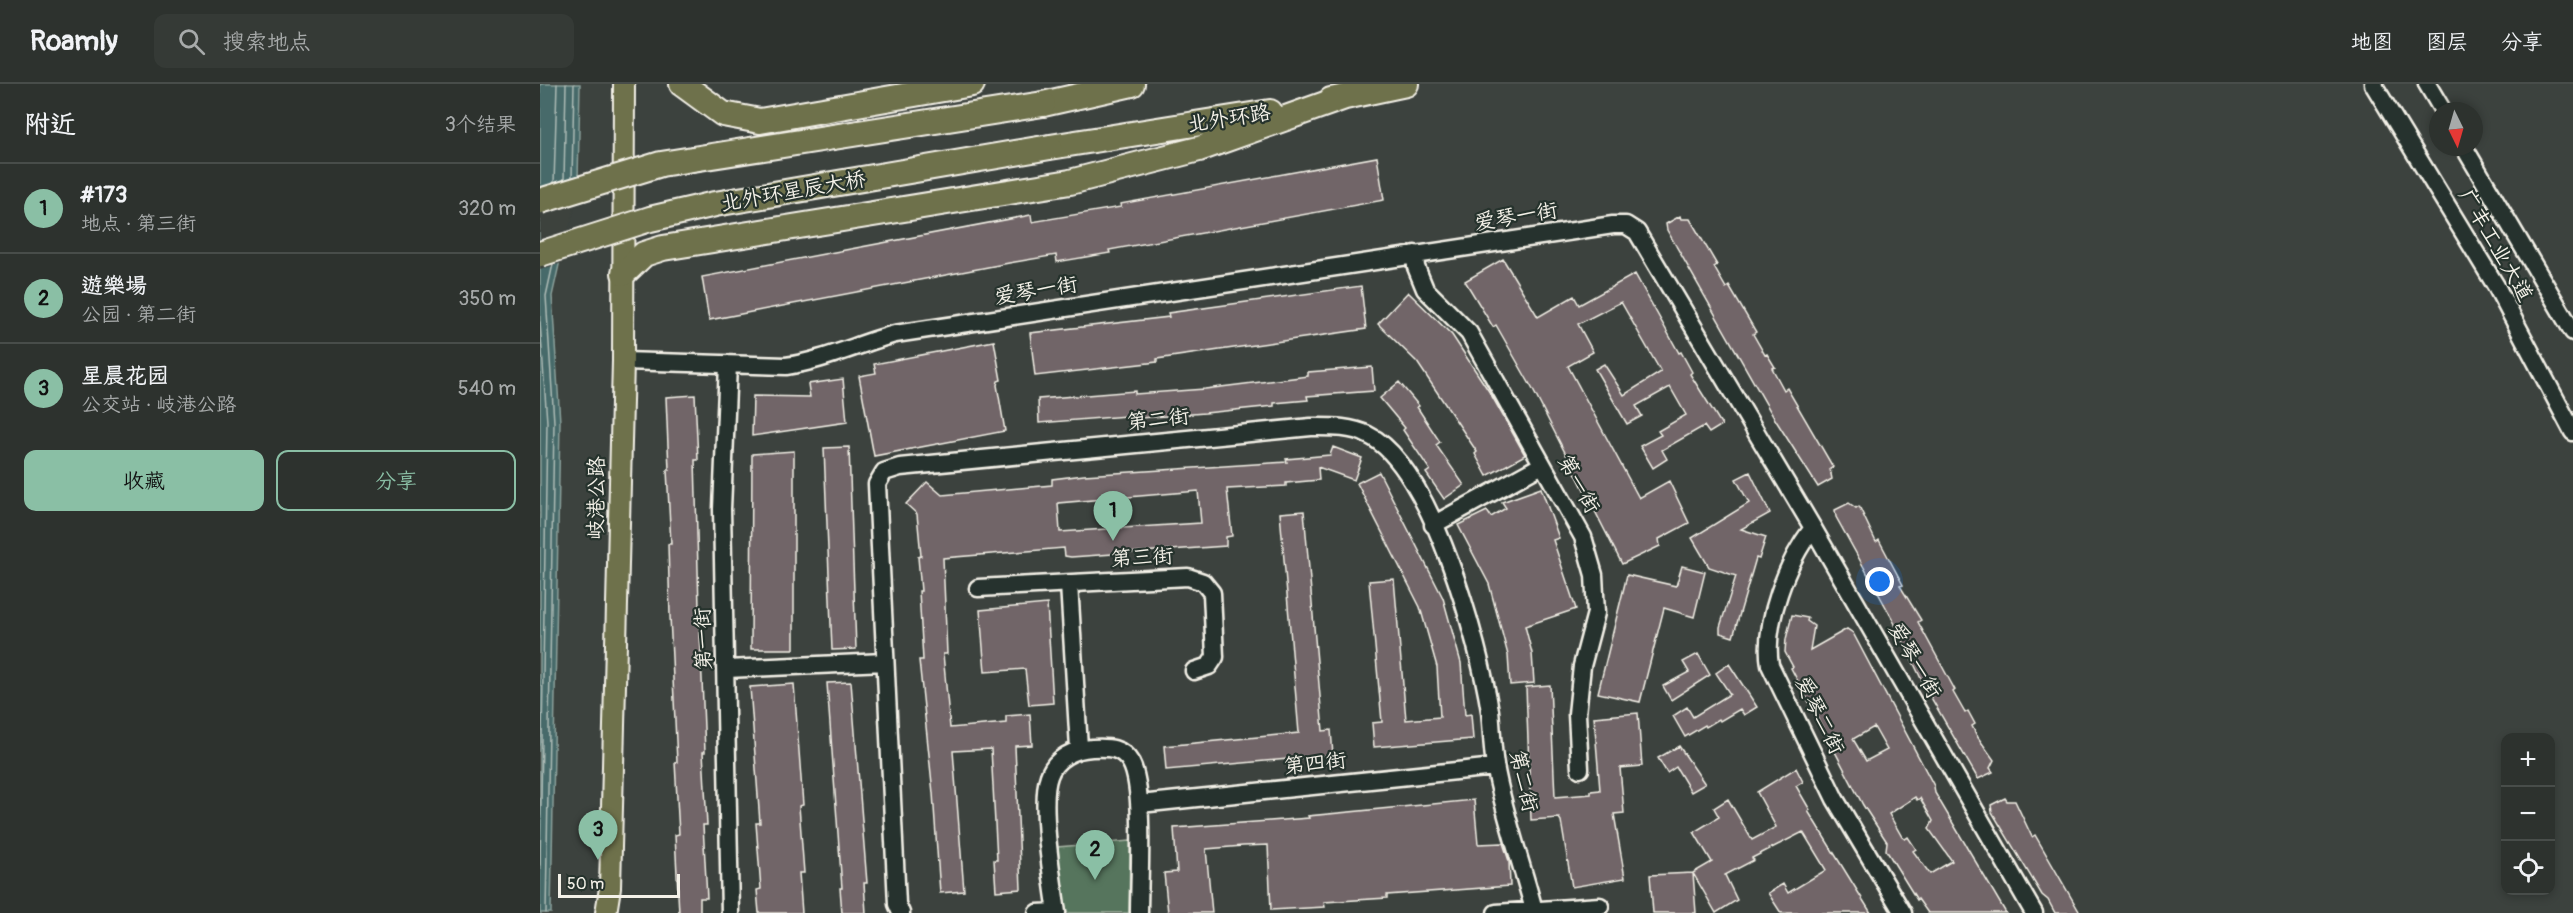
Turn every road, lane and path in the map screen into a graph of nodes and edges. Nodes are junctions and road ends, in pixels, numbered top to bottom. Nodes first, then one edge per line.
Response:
1 (624, 84) edge
2 (682, 84) edge
3 (972, 84) edge
4 (1132, 84) edge
5 (1406, 84) edge
6 (2373, 84) edge
7 (2427, 84) edge
8 (1345, 97) junction
9 (2437, 102) edge
10 (1050, 147) joint
11 (2469, 156) edge
12 (540, 201) edge
13 (540, 254) edge
14 (1415, 254) junction
15 (624, 273) junction
16 (2573, 332) edge
17 (623, 361) junction
18 (728, 364) junction
19 (2573, 432) edge
20 (1542, 465) junction
21 (1433, 525) junction
22 (1813, 528) junction
23 (1069, 584) junction
24 (978, 588) dead end
25 (885, 662) junction
26 (727, 669) junction
27 (1194, 671) dead end
28 (1080, 748) junction
29 (1495, 767) junction
30 (1580, 769) dead end
31 (1140, 804) junction
32 (1600, 906) dead end
33 (1534, 910) junction
34 (1057, 912) edge
35 (606, 913) edge
36 (730, 913) edge
37 (901, 913) edge
38 (1037, 913) edge
39 (1139, 913) edge
40 (1496, 913) edge
41 (1903, 913) edge
42 (2034, 913) edge

1 - 15 main road, 岐港公路
2 - 3 highway
4 - 12 highway, bridge
5 - 8 highway, 北外环路
6 - 19 street, 广丰工业大道
7 - 9 street
8 - 10 highway, 北外环路
8 - 15 highway
10 - 13 highway, 北外环星辰大桥, bridge
11 - 16 street, 广丰工业大道
14 - 18 street, 爱琴一街
14 - 20 street, 第一街
14 - 22 street, 爱琴一街
15 - 17 main road, 岐港公路
17 - 18 street, 爱琴一街
17 - 35 main road, 岐港公路
18 - 26 street, 第一街
20 - 21 street
20 - 30 street, 第一街
21 - 25 street, 第二街
21 - 29 street, 第二街
22 - 41 street, 爱琴二街
22 - 42 street, 爱琴一街
23 - 24 street, 第三街
23 - 27 street, 第三街
23 - 28 street
25 - 26 street
25 - 37 street, 第二街
26 - 36 street, 第一街
28 - 31 street
28 - 34 street
29 - 31 street, 第四街
29 - 33 street, 第二街
31 - 39 street
32 - 33 street
33 - 40 street
34 - 38 street

